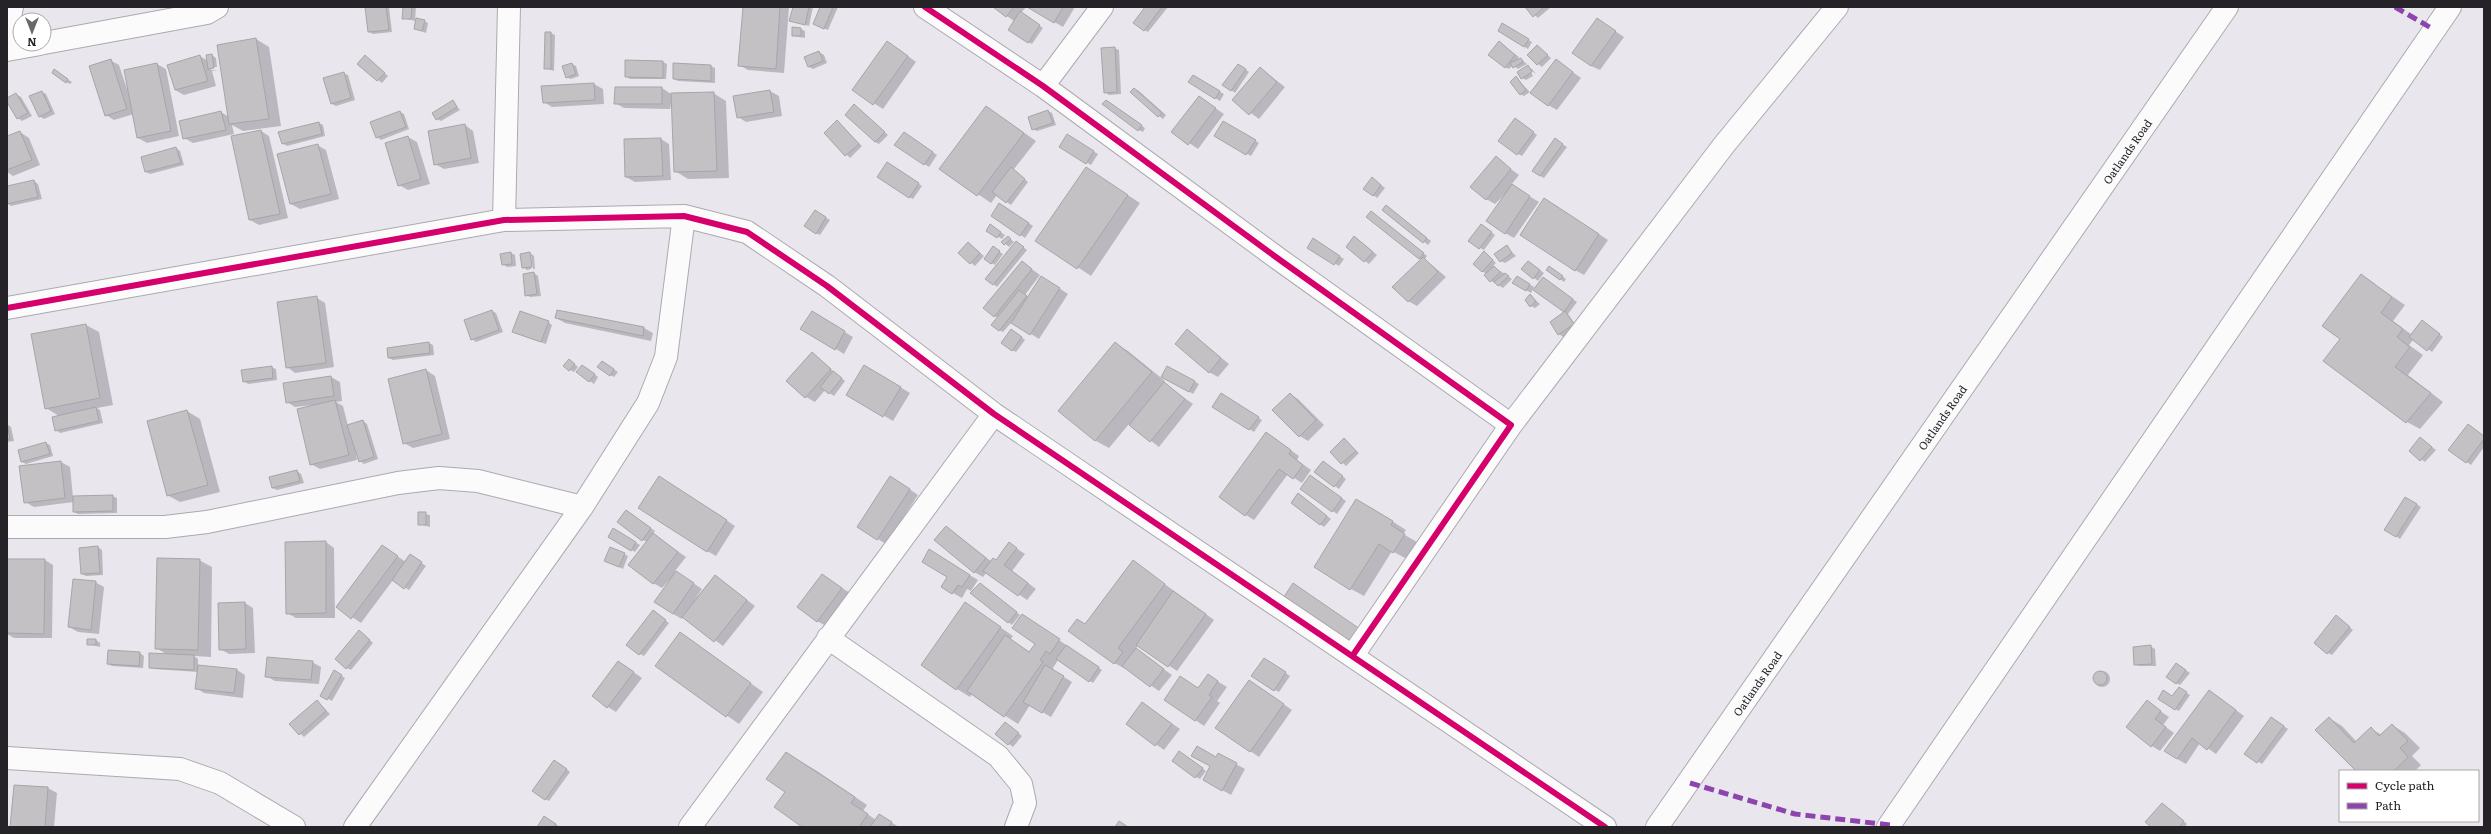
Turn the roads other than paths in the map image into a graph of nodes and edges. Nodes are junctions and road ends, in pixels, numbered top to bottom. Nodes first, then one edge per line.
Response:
1 (12, 7) edge
2 (217, 7) edge
3 (509, 7) edge
4 (925, 7) edge
5 (1102, 7) edge
6 (1837, 7) edge
7 (2227, 7) edge
8 (2450, 7) edge
9 (7, 31) edge
10 (52, 42) edge
11 (1043, 86) junction
12 (684, 216) junction
13 (504, 220) junction
14 (7, 308) edge
15 (994, 414) junction
16 (1511, 425) junction
17 (582, 506) junction
18 (7, 528) edge
19 (828, 638) junction
20 (1353, 655) junction
21 (7, 758) edge
22 (1890, 826) edge
23 (294, 827) edge
24 (355, 827) edge
25 (690, 827) edge
26 (1016, 827) edge
27 (1605, 827) edge
28 (1657, 827) edge

1 - 9 street
2 - 10 street
3 - 13 street
4 - 11 street
5 - 11 street
6 - 16 street
7 - 28 street, Oatlands Road
8 - 22 street
11 - 16 street
12 - 13 street
12 - 15 street
12 - 17 street
13 - 14 street
15 - 19 street
15 - 20 street
16 - 20 street
17 - 18 street
17 - 24 street
19 - 25 street
19 - 26 street
20 - 27 street
21 - 23 street

